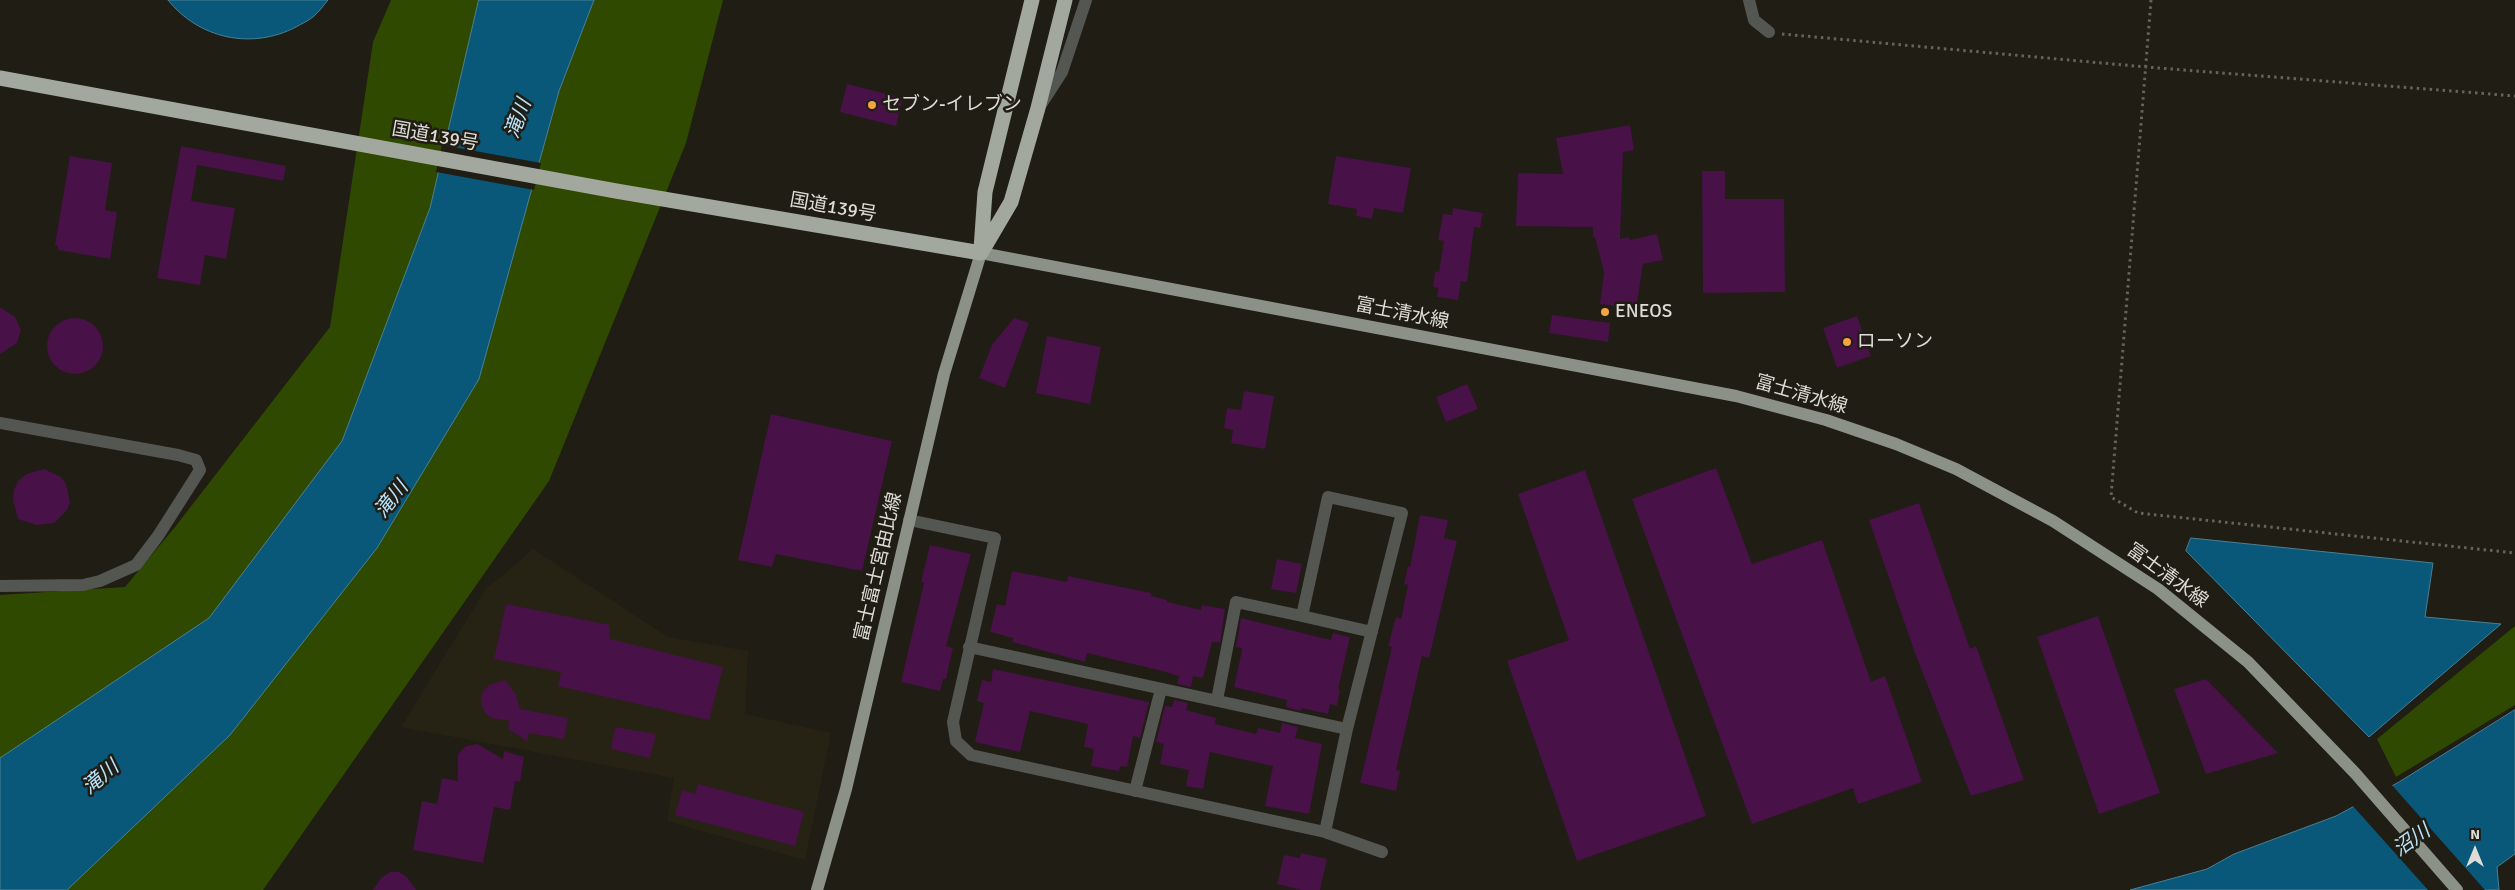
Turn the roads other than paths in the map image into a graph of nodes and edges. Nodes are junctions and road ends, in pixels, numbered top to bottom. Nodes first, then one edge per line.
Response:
1 (1032, 0) edge
2 (1064, 0) edge
3 (1086, 0) edge
4 (1749, 0) edge
5 (1769, 32) road end
6 (0, 78) edge
7 (1038, 108) junction
8 (981, 254) junction
9 (0, 423) edge
10 (909, 520) junction
11 (0, 586) edge
12 (1302, 616) junction
13 (1372, 632) junction
14 (969, 647) junction
15 (1161, 689) junction
16 (1217, 700) junction
17 (1347, 730) junction
18 (1135, 791) junction
19 (1325, 832) junction
20 (1382, 852) dead end
21 (817, 890) edge
22 (2457, 890) edge

1 - 8 highway
2 - 7 highway
3 - 7 street
4 - 5 street
6 - 8 highway, 国道139号
7 - 8 highway
8 - 10 main road, 富士富士宮由比線
8 - 22 main road, 富士清水線
9 - 11 street
10 - 14 street
10 - 21 main road, 富士富士宮由比線
12 - 13 street
12 - 13 street
12 - 16 street
13 - 17 street
14 - 15 street
14 - 18 street
15 - 16 street
15 - 18 street
16 - 17 street
17 - 19 street
18 - 19 street
19 - 20 street

